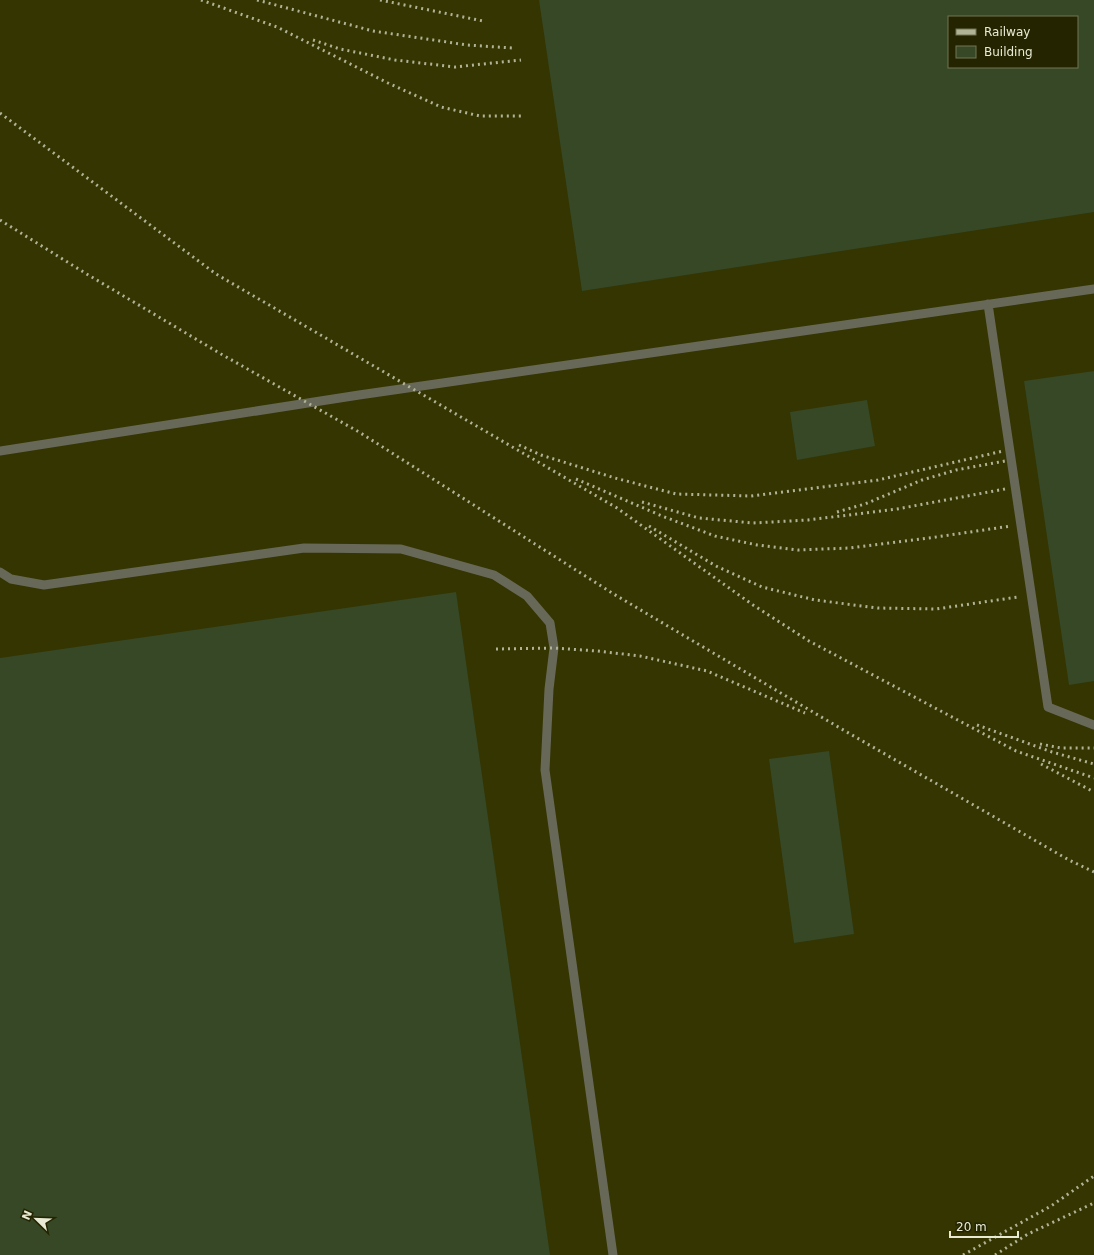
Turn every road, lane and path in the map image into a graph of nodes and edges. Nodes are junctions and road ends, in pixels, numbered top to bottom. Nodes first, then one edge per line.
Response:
1 (1094, 289) edge
2 (988, 304) junction
3 (0, 451) edge
4 (0, 572) edge
5 (1094, 725) edge
6 (613, 1255) edge

1 - 2 lane
2 - 3 lane
2 - 5 lane
4 - 6 lane

